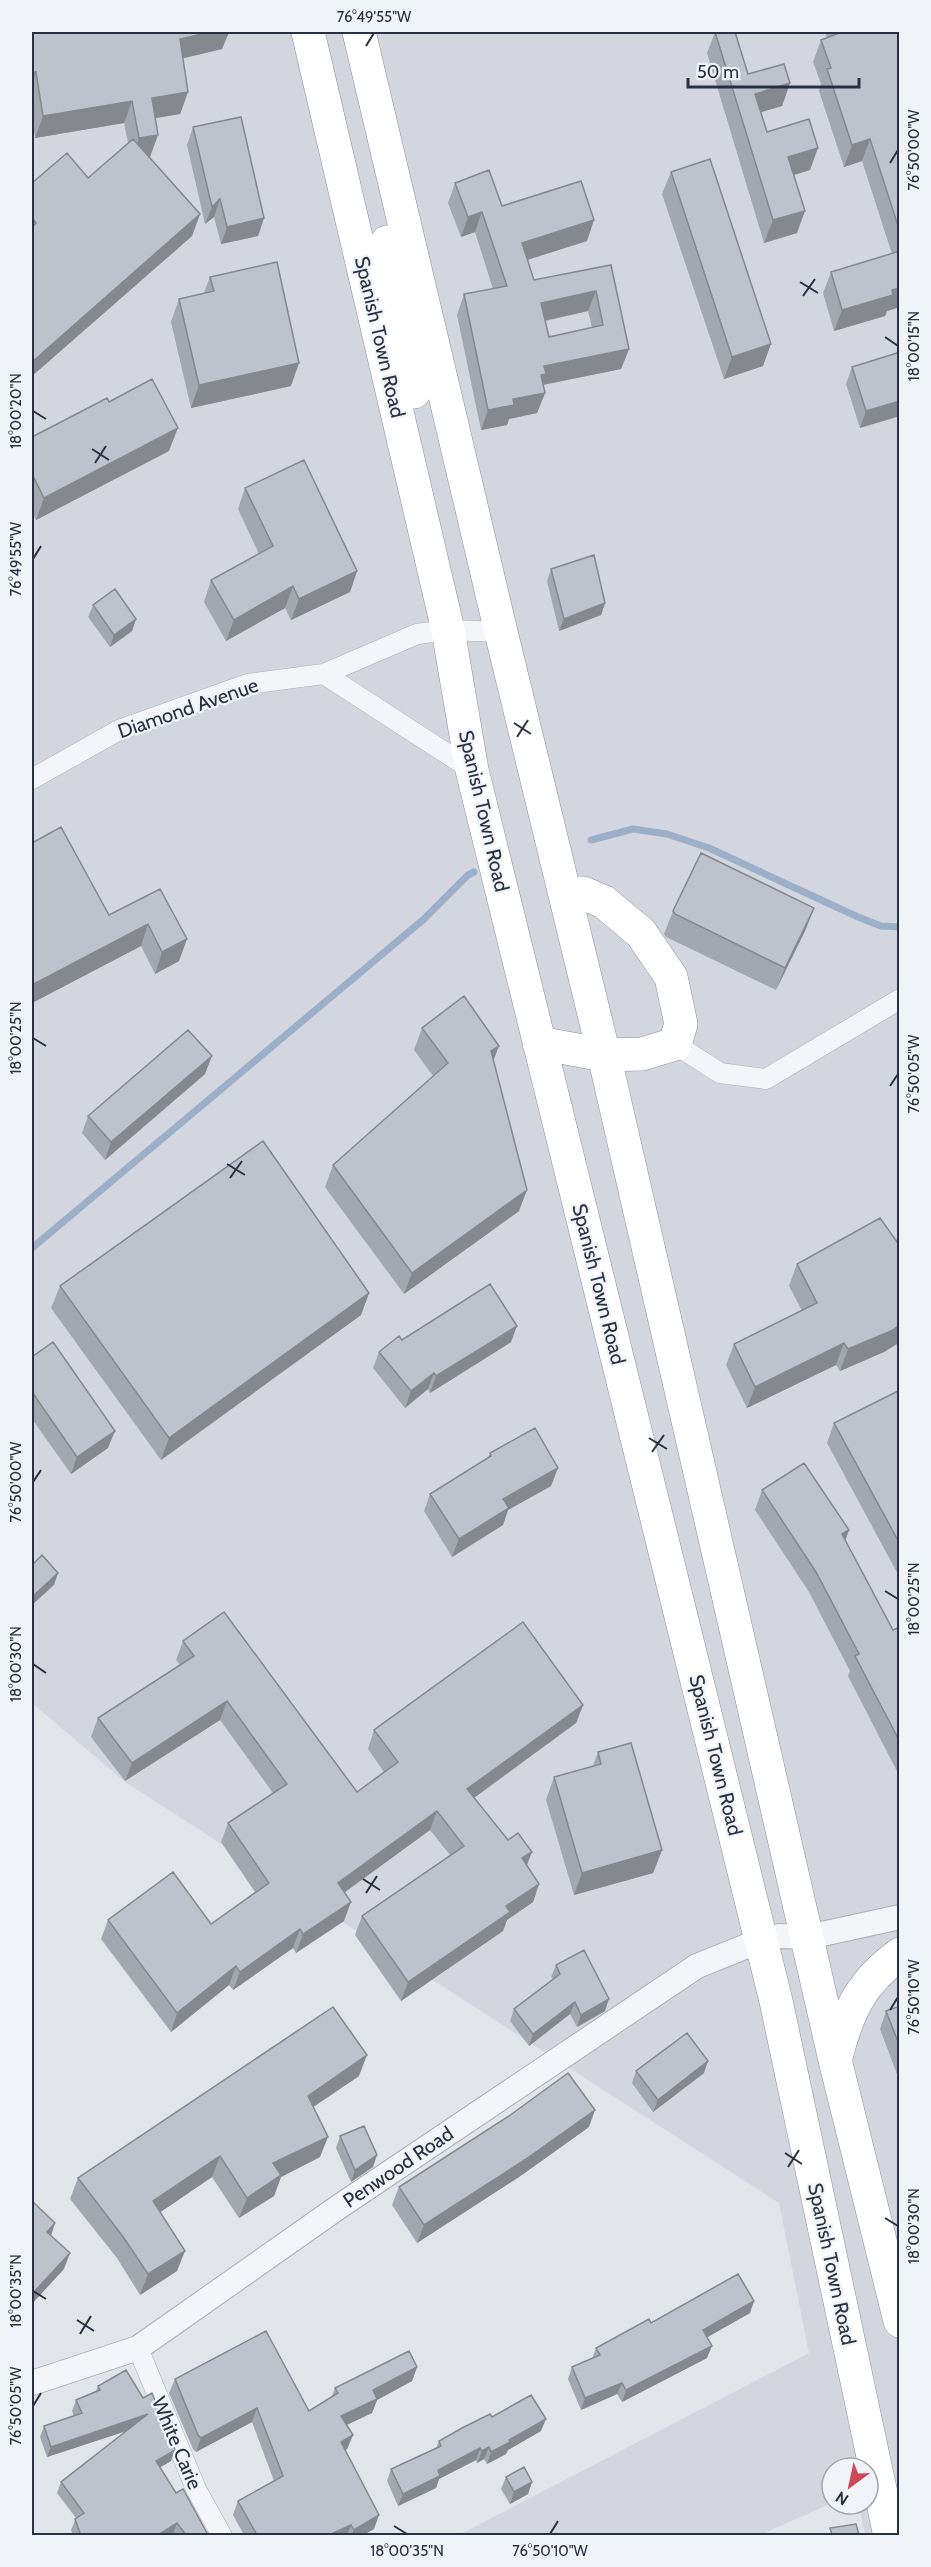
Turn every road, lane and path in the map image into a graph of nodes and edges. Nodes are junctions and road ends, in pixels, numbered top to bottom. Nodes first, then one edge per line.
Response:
1 (308, 32) edge
2 (359, 32) edge
3 (378, 111) junction
4 (396, 406) junction
5 (448, 630) junction
6 (501, 632) junction
7 (324, 674) junction
8 (472, 770) junction
9 (32, 779) edge
10 (565, 893) junction
11 (900, 999) edge
12 (539, 1043) junction
13 (675, 1044) junction
14 (604, 1055) junction
15 (900, 1917) edge
16 (807, 1937) junction
17 (762, 1940) junction
18 (900, 1954) edge
19 (835, 2060) junction
20 (900, 2321) edge
21 (138, 2348) junction
22 (32, 2382) edge
23 (222, 2535) edge
24 (890, 2535) edge

1 - 4 highway, Spanish Town Road
2 - 3 highway
3 - 4 highway
3 - 6 highway
4 - 5 highway, Spanish Town Road
5 - 6 street, Diamond Avenue
5 - 7 street, Diamond Avenue
5 - 8 highway, Spanish Town Road
6 - 10 highway
7 - 8 street
7 - 9 street, Diamond Avenue
8 - 12 highway, Spanish Town Road
10 - 13 highway
10 - 14 highway
11 - 13 street
12 - 14 highway
12 - 17 highway, Spanish Town Road
13 - 14 highway
14 - 16 highway
15 - 16 street, Penwood Road
16 - 17 street, Penwood Road
16 - 19 highway
17 - 21 street, Penwood Road
17 - 24 highway, Spanish Town Road
18 - 19 highway
19 - 20 highway
21 - 22 street, Penwood Road
21 - 23 street, White Carie

